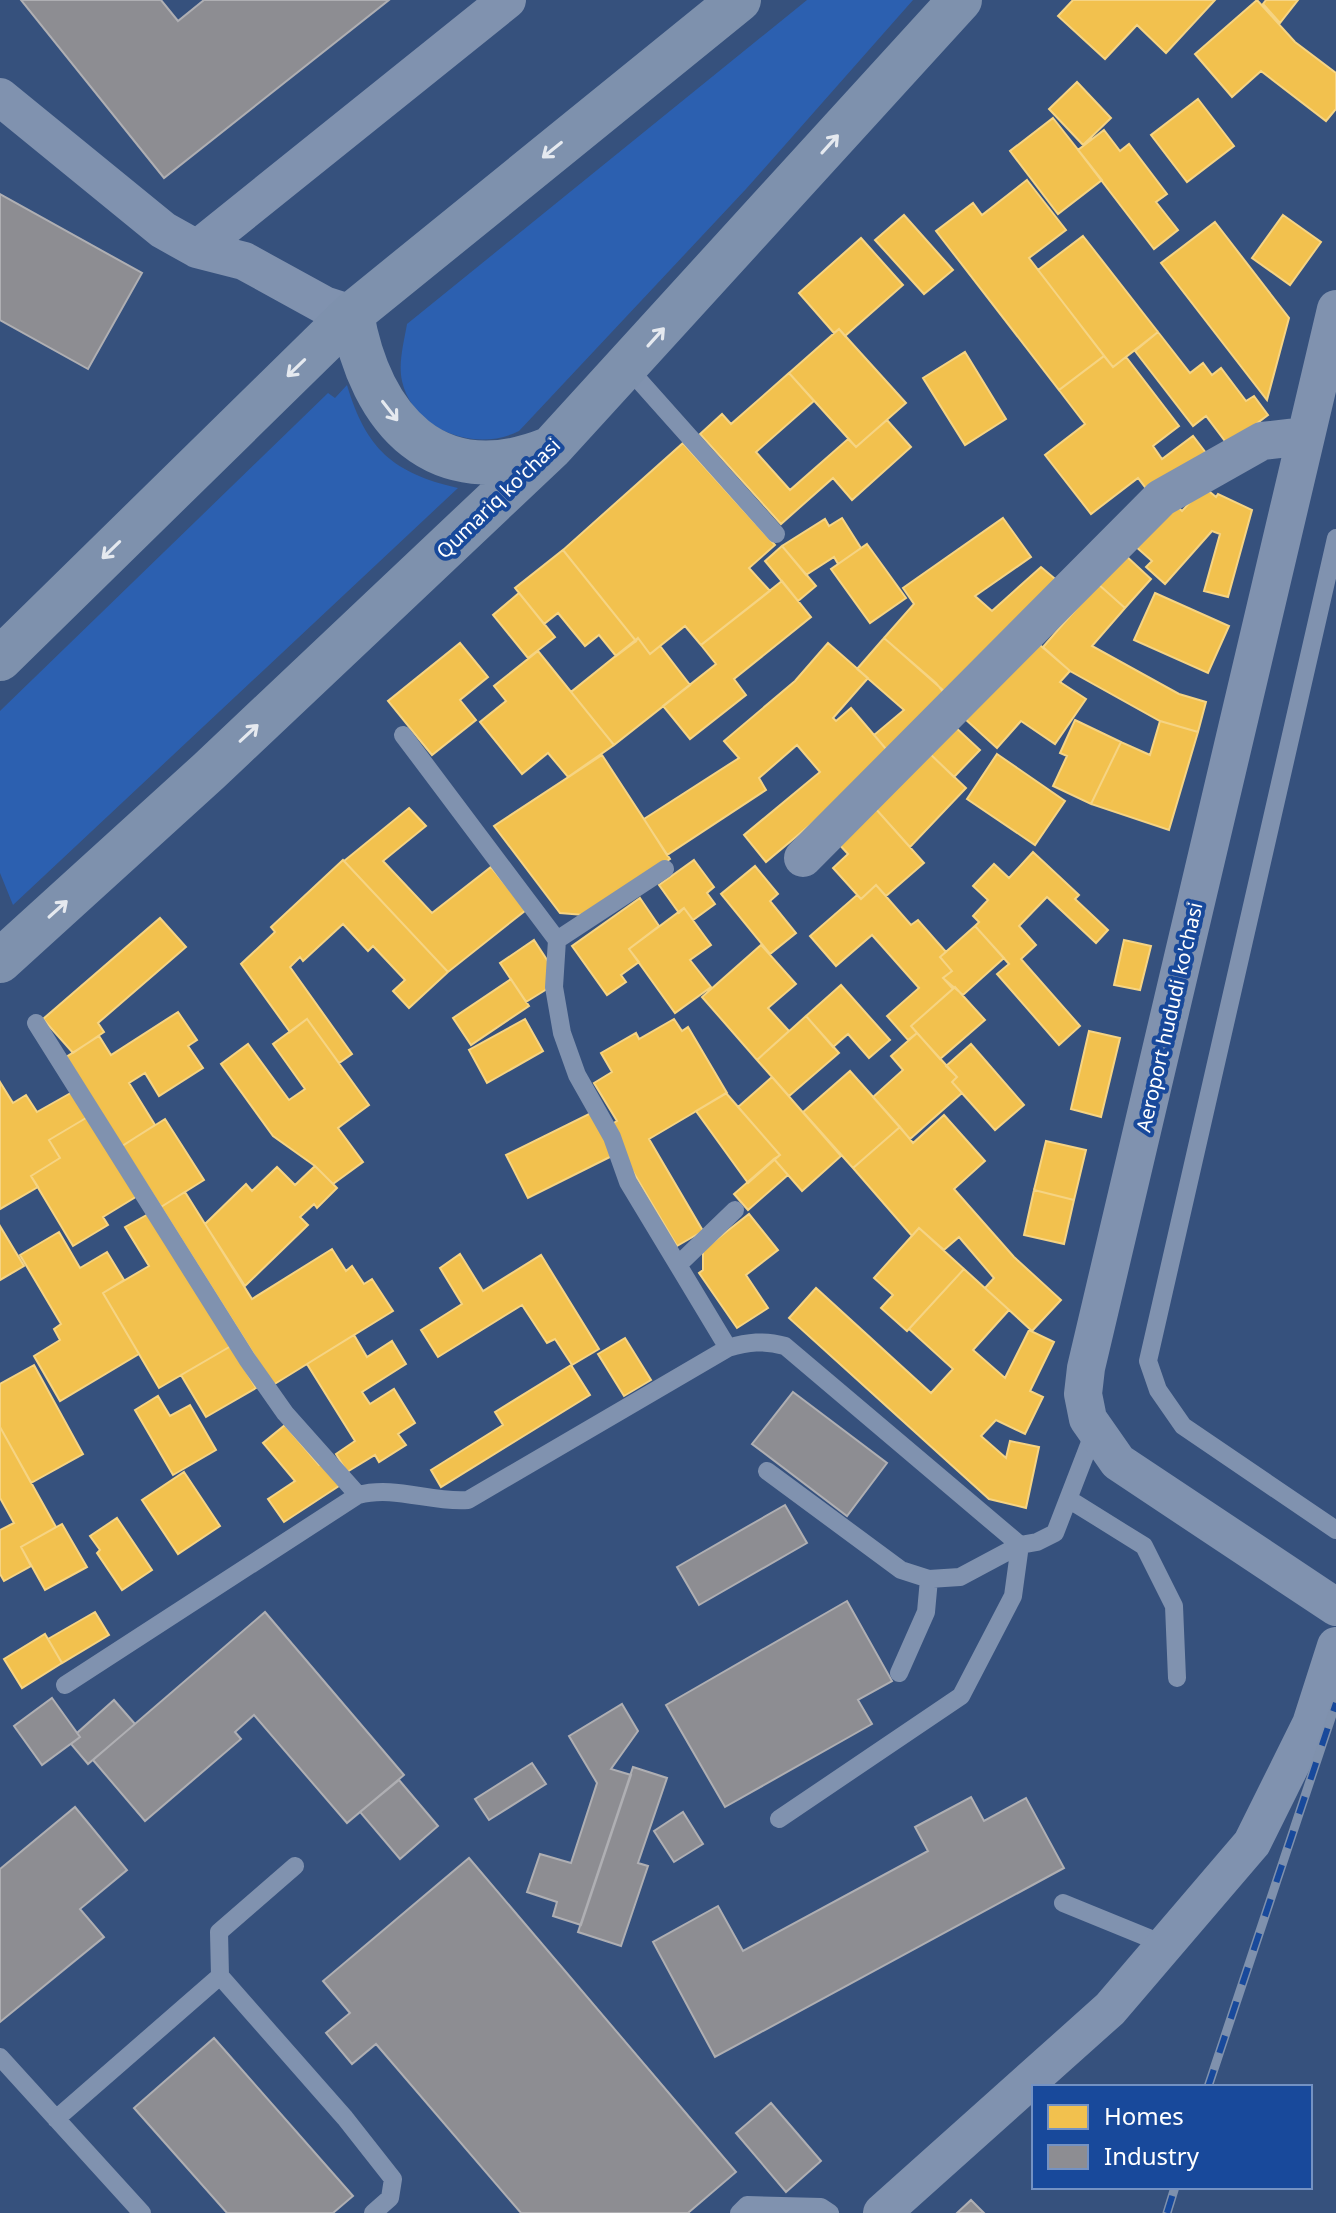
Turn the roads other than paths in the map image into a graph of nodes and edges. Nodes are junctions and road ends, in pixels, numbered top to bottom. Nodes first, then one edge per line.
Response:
1 (507, 0) edge
2 (722, 0) edge
3 (739, 0) edge
4 (960, 0) edge
5 (0, 97) edge
6 (612, 100) junction
7 (262, 196) junction
8 (197, 249) junction
9 (244, 261) junction
10 (1336, 309) edge
11 (352, 314) junction
12 (628, 368) junction
13 (1306, 436) junction
14 (552, 447) junction
15 (776, 534) dead end
16 (1336, 538) edge
17 (0, 659) edge
18 (403, 735) dead end
19 (803, 858) dead end
20 (665, 869) dead end
21 (557, 940) junction
22 (0, 961) edge
23 (36, 1023) dead end
24 (735, 1210) dead end
25 (678, 1265) junction
26 (728, 1348) junction
27 (1094, 1432) junction
28 (767, 1471) dead end
29 (358, 1495) junction
30 (1070, 1500) junction
31 (1336, 1530) edge
32 (1020, 1545) junction
33 (929, 1579) junction
34 (1336, 1607) edge
35 (1336, 1646) edge
36 (899, 1673) dead end
37 (1177, 1678) dead end
38 (65, 1685) dead end
39 (779, 1819) dead end
40 (295, 1866) dead end
41 (1063, 1903) dead end
42 (1166, 1945) junction
43 (220, 1976) junction
44 (0, 2057) edge
45 (56, 2119) junction
46 (142, 2213) edge
47 (373, 2213) edge
48 (739, 2213) edge
49 (830, 2213) edge
50 (882, 2213) edge

1 - 7 street
2 - 6 main road
3 - 6 main road
12 -> 4 main road, Qumariq ko'chasi
5 - 8 street
6 -> 11 main road
7 - 8 street
7 - 9 street
8 - 9 street
9 - 11 street
10 - 13 street, Aeroport hududi ko'chasi
11 -> 14 main road
11 -> 17 main road
12 - 14 main road, Qumariq ko'chasi
12 - 15 lane
13 - 19 street
13 - 27 street, Aeroport hududi ko'chasi
22 -> 14 main road, Qumariq ko'chasi
16 - 31 lane
18 - 21 lane
20 - 21 lane
21 - 25 lane
23 - 29 lane
24 - 25 lane
25 - 26 lane
26 - 29 lane
26 - 32 lane
27 - 30 lane
27 - 34 street, Aeroport hududi ko'chasi
28 - 33 lane
29 - 38 lane
30 - 32 lane
30 - 37 lane
32 - 33 lane
32 - 39 lane
33 - 36 lane
35 - 42 street
40 - 43 lane
41 - 42 lane
42 - 50 street
43 - 45 lane
43 - 47 lane
44 - 45 lane
45 - 46 lane
48 - 49 lane

